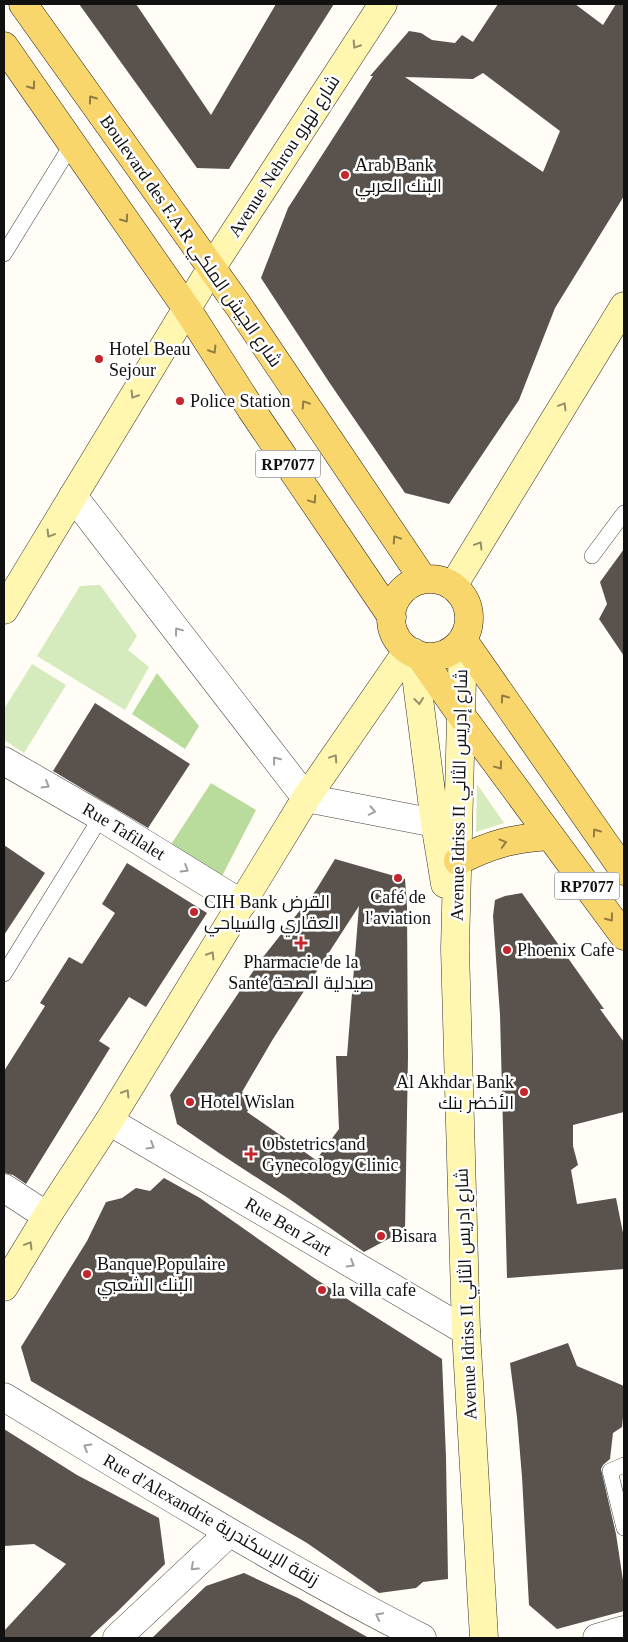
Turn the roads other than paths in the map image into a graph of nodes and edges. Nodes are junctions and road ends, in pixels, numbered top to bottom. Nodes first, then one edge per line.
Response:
1 (23, 4) edge
2 (383, 4) edge
3 (4, 46) edge
4 (72, 144) junction
5 (4, 254) edge
6 (212, 267) junction
7 (187, 309) junction
8 (621, 319) edge
9 (73, 496) junction
10 (624, 513) edge
11 (592, 556) dead end
12 (424, 579) junction
13 (453, 586) junction
14 (4, 610) edge
15 (392, 617) junction
16 (462, 640) junction
17 (413, 652) junction
18 (461, 715) junction
19 (4, 761) edge
20 (306, 798) junction
21 (101, 817) junction
22 (435, 823) junction
23 (550, 836) junction
24 (458, 861) junction
25 (624, 871) edge
26 (242, 904) junction
27 (624, 936) edge
28 (455, 949) junction
29 (4, 974) edge
30 (109, 1121) junction
31 (4, 1188) edge
32 (47, 1216) junction
33 (4, 1286) edge
34 (466, 1331) junction
35 (4, 1397) edge
36 (624, 1465) edge
37 (624, 1528) edge
38 (229, 1534) junction
39 (624, 1630) edge
40 (117, 1638) edge
41 (422, 1638) edge
42 (484, 1638) edge
43 (597, 1638) edge

6 -> 1 main road, Boulevard des F.A.R شارع الجيش الملكي / RP7077
2 -> 6 main road, Avenue Nehrou شارع نهرو
3 -> 4 main road, RP7077
4 - 5 lane
4 -> 7 main road, RP7077
6 - 7 main road, Avenue Nehrou شارع نهرو
12 -> 6 main road, Boulevard des F.A.R شارع الجيش الملكي / RP7077
7 -> 9 main road, Avenue Nehrou شارع نهرو
7 -> 15 main road, RP7077
13 -> 8 main road
9 -> 14 main road, Avenue Nehrou شارع نهرو
20 -> 9 street
10 - 11 lane
12 - 13 main road
12 - 15 main road
13 - 16 main road
15 - 17 main road, RP7077
16 - 17 main road
16 - 18 main road, Avenue Idriss II شارع إدريس الثاني
25 -> 16 main road, RP7077
17 - 18 main road, RP7077
20 -> 17 main road
17 -> 22 main road, Avenue Idriss II شارع إدريس الثاني
18 -> 23 main road, RP7077
18 - 24 main road, Avenue Idriss II شارع إدريس الثاني
19 -> 21 street, Rue Tafilalet
20 -> 22 street
20 - 26 main road
21 -> 26 street, Rue Tafilalet
21 - 29 lane
22 - 28 main road, Avenue Idriss II شارع إدريس الثاني
24 -> 23 main road
23 -> 27 main road, RP7077
24 - 28 main road, Avenue Idriss II شارع إدريس الثاني
30 -> 26 main road
28 - 34 main road, Avenue Idriss II شارع إدريس الثاني
30 - 32 main road
30 -> 34 street, Rue Ben Zart
31 - 32 street
33 -> 32 main road
34 - 42 main road, Avenue Idriss II شارع إدريس الثاني
38 -> 35 street, Rue d'Alexandrie زنقة الإسكندرية
36 - 37 lane
38 -> 40 street
41 -> 38 street, Rue d'Alexandrie زنقة الإسكندرية
39 - 43 street

